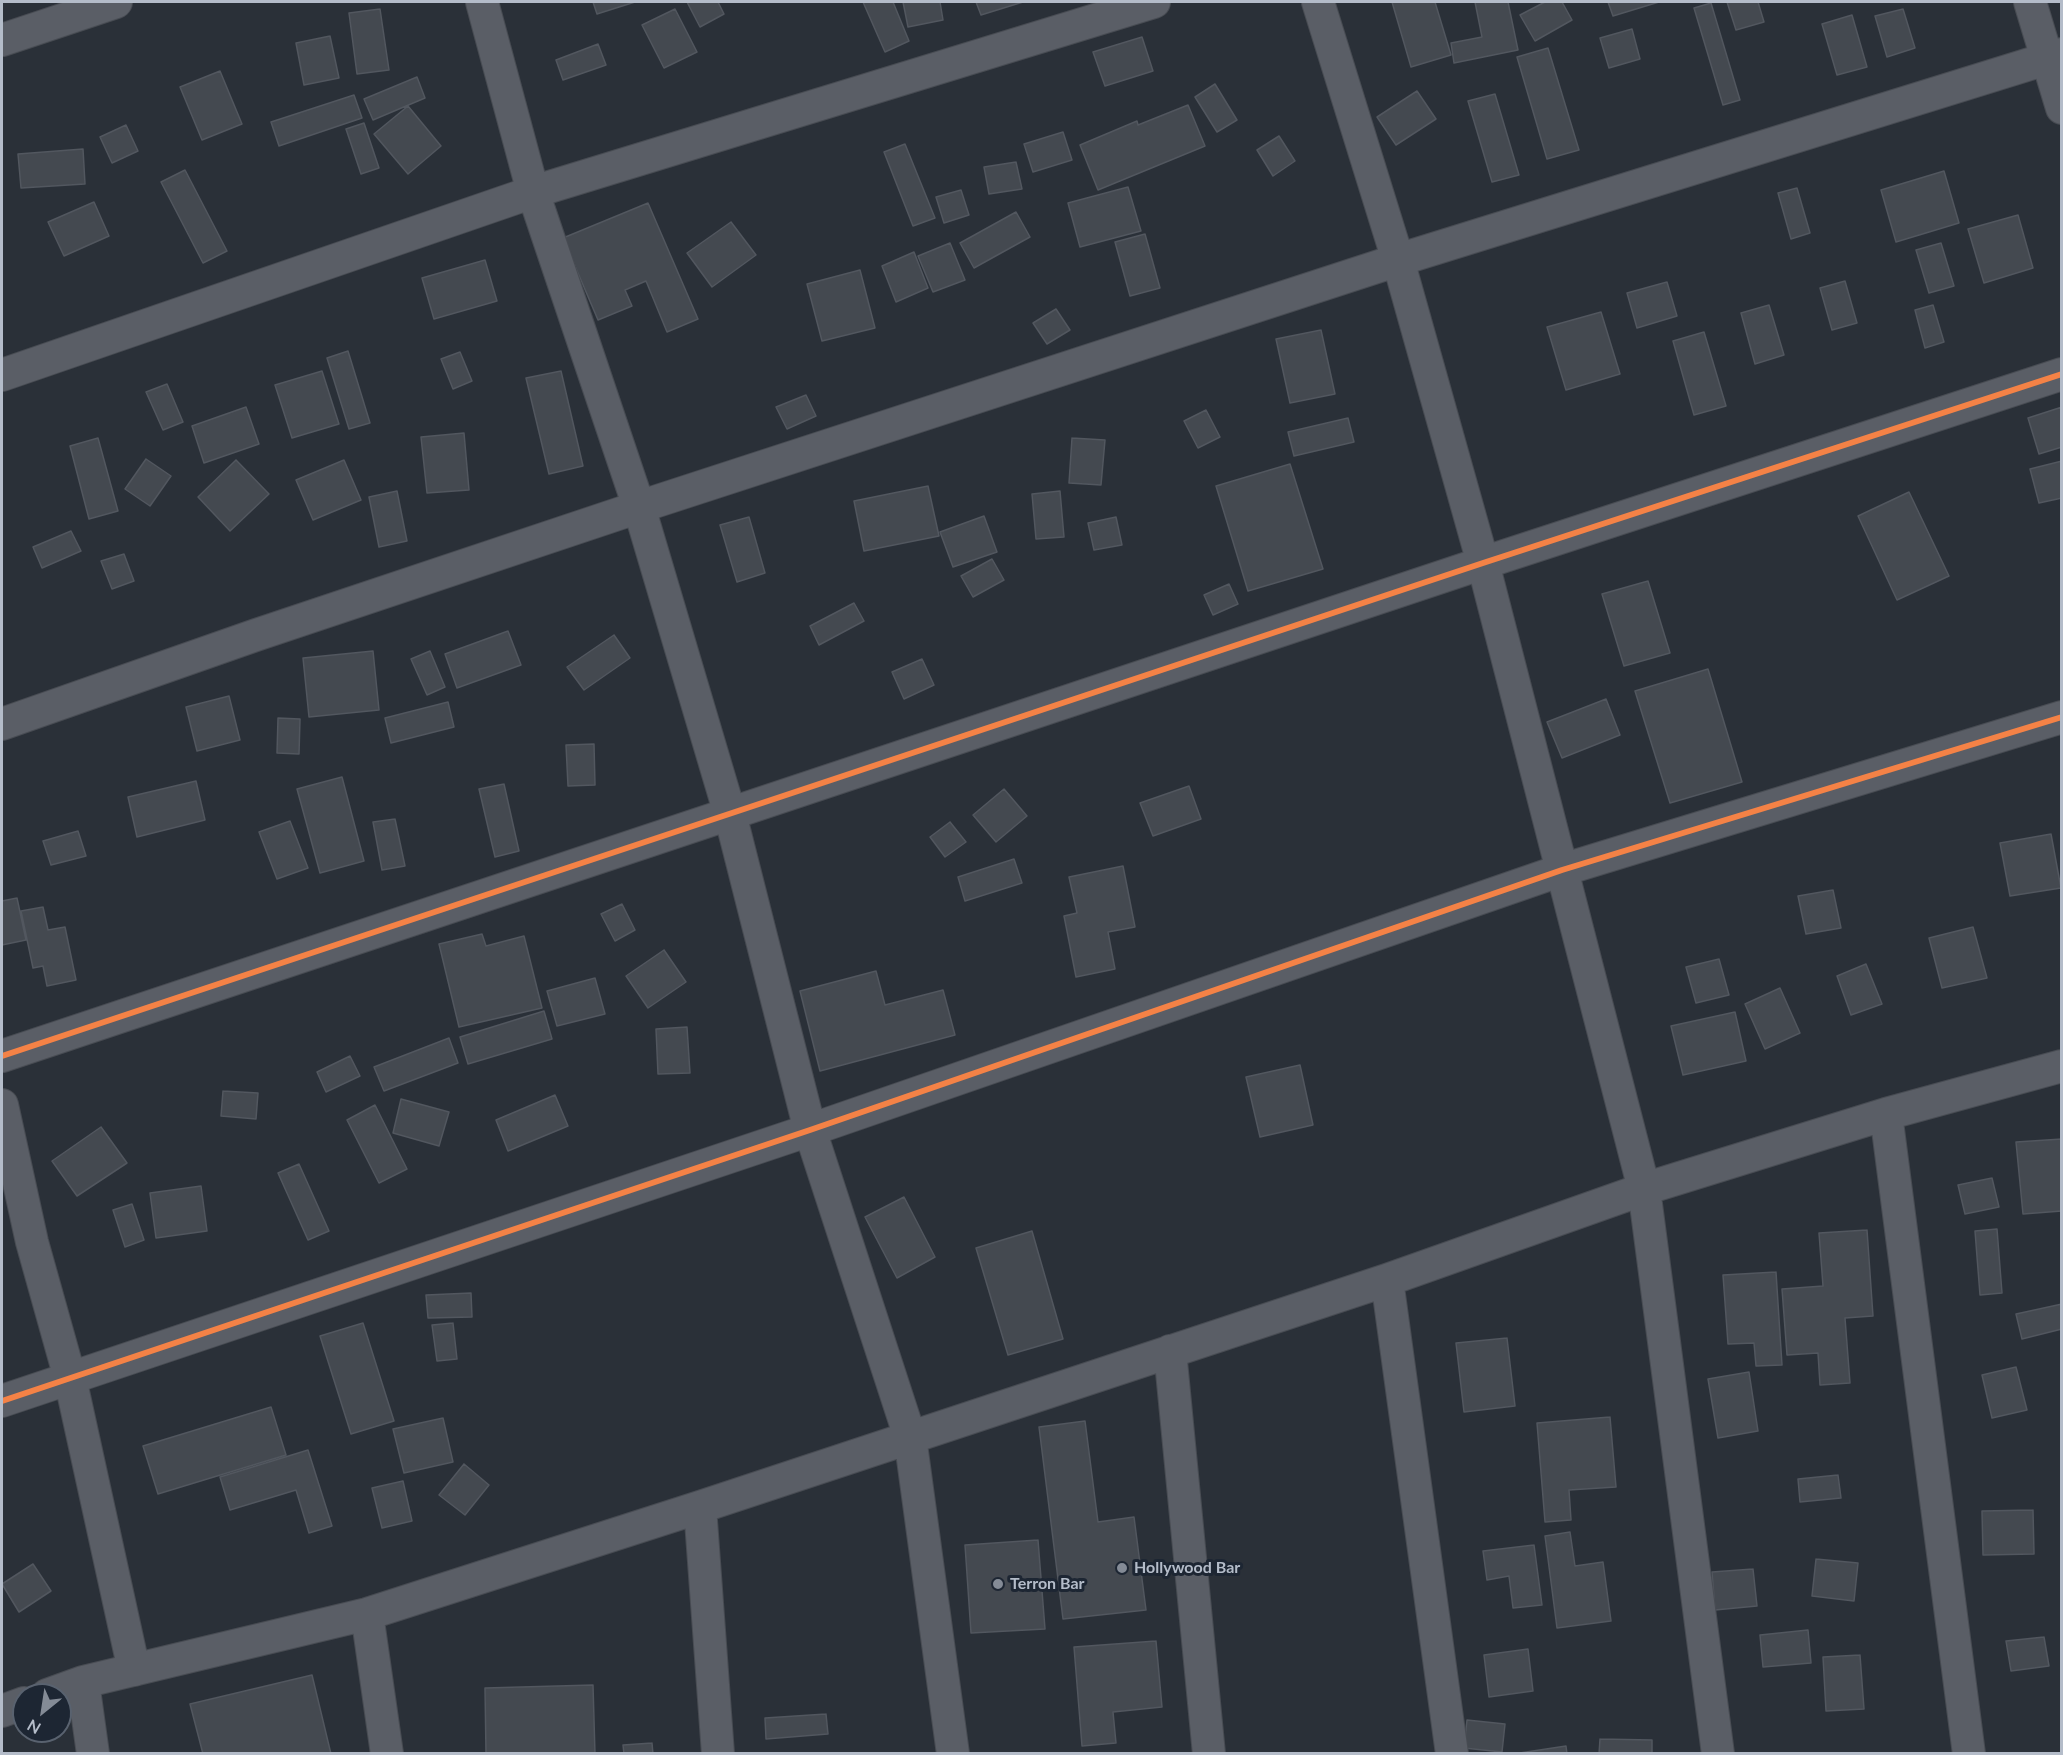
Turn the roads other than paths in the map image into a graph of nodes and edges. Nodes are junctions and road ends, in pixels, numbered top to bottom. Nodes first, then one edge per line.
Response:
1 (116, 2) edge
2 (482, 2) edge
3 (1154, 2) edge
4 (1318, 2) edge
5 (2030, 2) edge
6 (2, 40) edge
7 (2054, 56) edge
8 (2061, 108) edge
9 (534, 192) junction
10 (1398, 260) junction
11 (2061, 374) edge
12 (2, 375) edge
13 (639, 507) junction
14 (1483, 563) junction
15 (2061, 717) edge
16 (2, 724) edge
17 (730, 814) junction
18 (1562, 870) junction
19 (2, 1056) edge
20 (2061, 1066) edge
21 (2, 1105) edge
22 (1886, 1114) junction
23 (810, 1130) junction
24 (1644, 1189) junction
25 (1387, 1280) junction
26 (1170, 1352) junction
27 (70, 1378) junction
28 (2, 1401) edge
29 (909, 1437) junction
30 (700, 1507) junction
31 (367, 1614) junction
32 (134, 1670) junction
33 (83, 1682) junction
34 (72, 1686) edge
35 (93, 1754) edge
36 (387, 1754) edge
37 (718, 1754) edge
38 (953, 1754) edge
39 (1209, 1754) edge
40 (1452, 1754) edge
41 (1719, 1754) edge
42 (1969, 1754) edge

1 - 6 street
2 - 9 street
3 - 9 street
4 - 10 street
5 - 7 street
7 - 8 street
7 - 10 street
9 - 12 street
9 - 13 street
10 - 13 street
10 - 14 street
11 - 14 street
13 - 16 street
13 - 17 street
14 - 17 street
14 - 18 street
15 - 18 street
17 - 19 street
17 - 23 street
18 - 23 street
18 - 24 street
20 - 22 street
21 - 27 street
22 - 24 street
22 - 42 street
23 - 27 street
23 - 29 street
24 - 25 street
24 - 41 street
25 - 26 street
25 - 40 street
26 - 29 street
26 - 39 street
27 - 28 street
27 - 32 street
29 - 30 street
29 - 38 street
30 - 31 street
30 - 37 street
31 - 32 street
31 - 36 street
32 - 33 street
33 - 34 street
33 - 35 street

